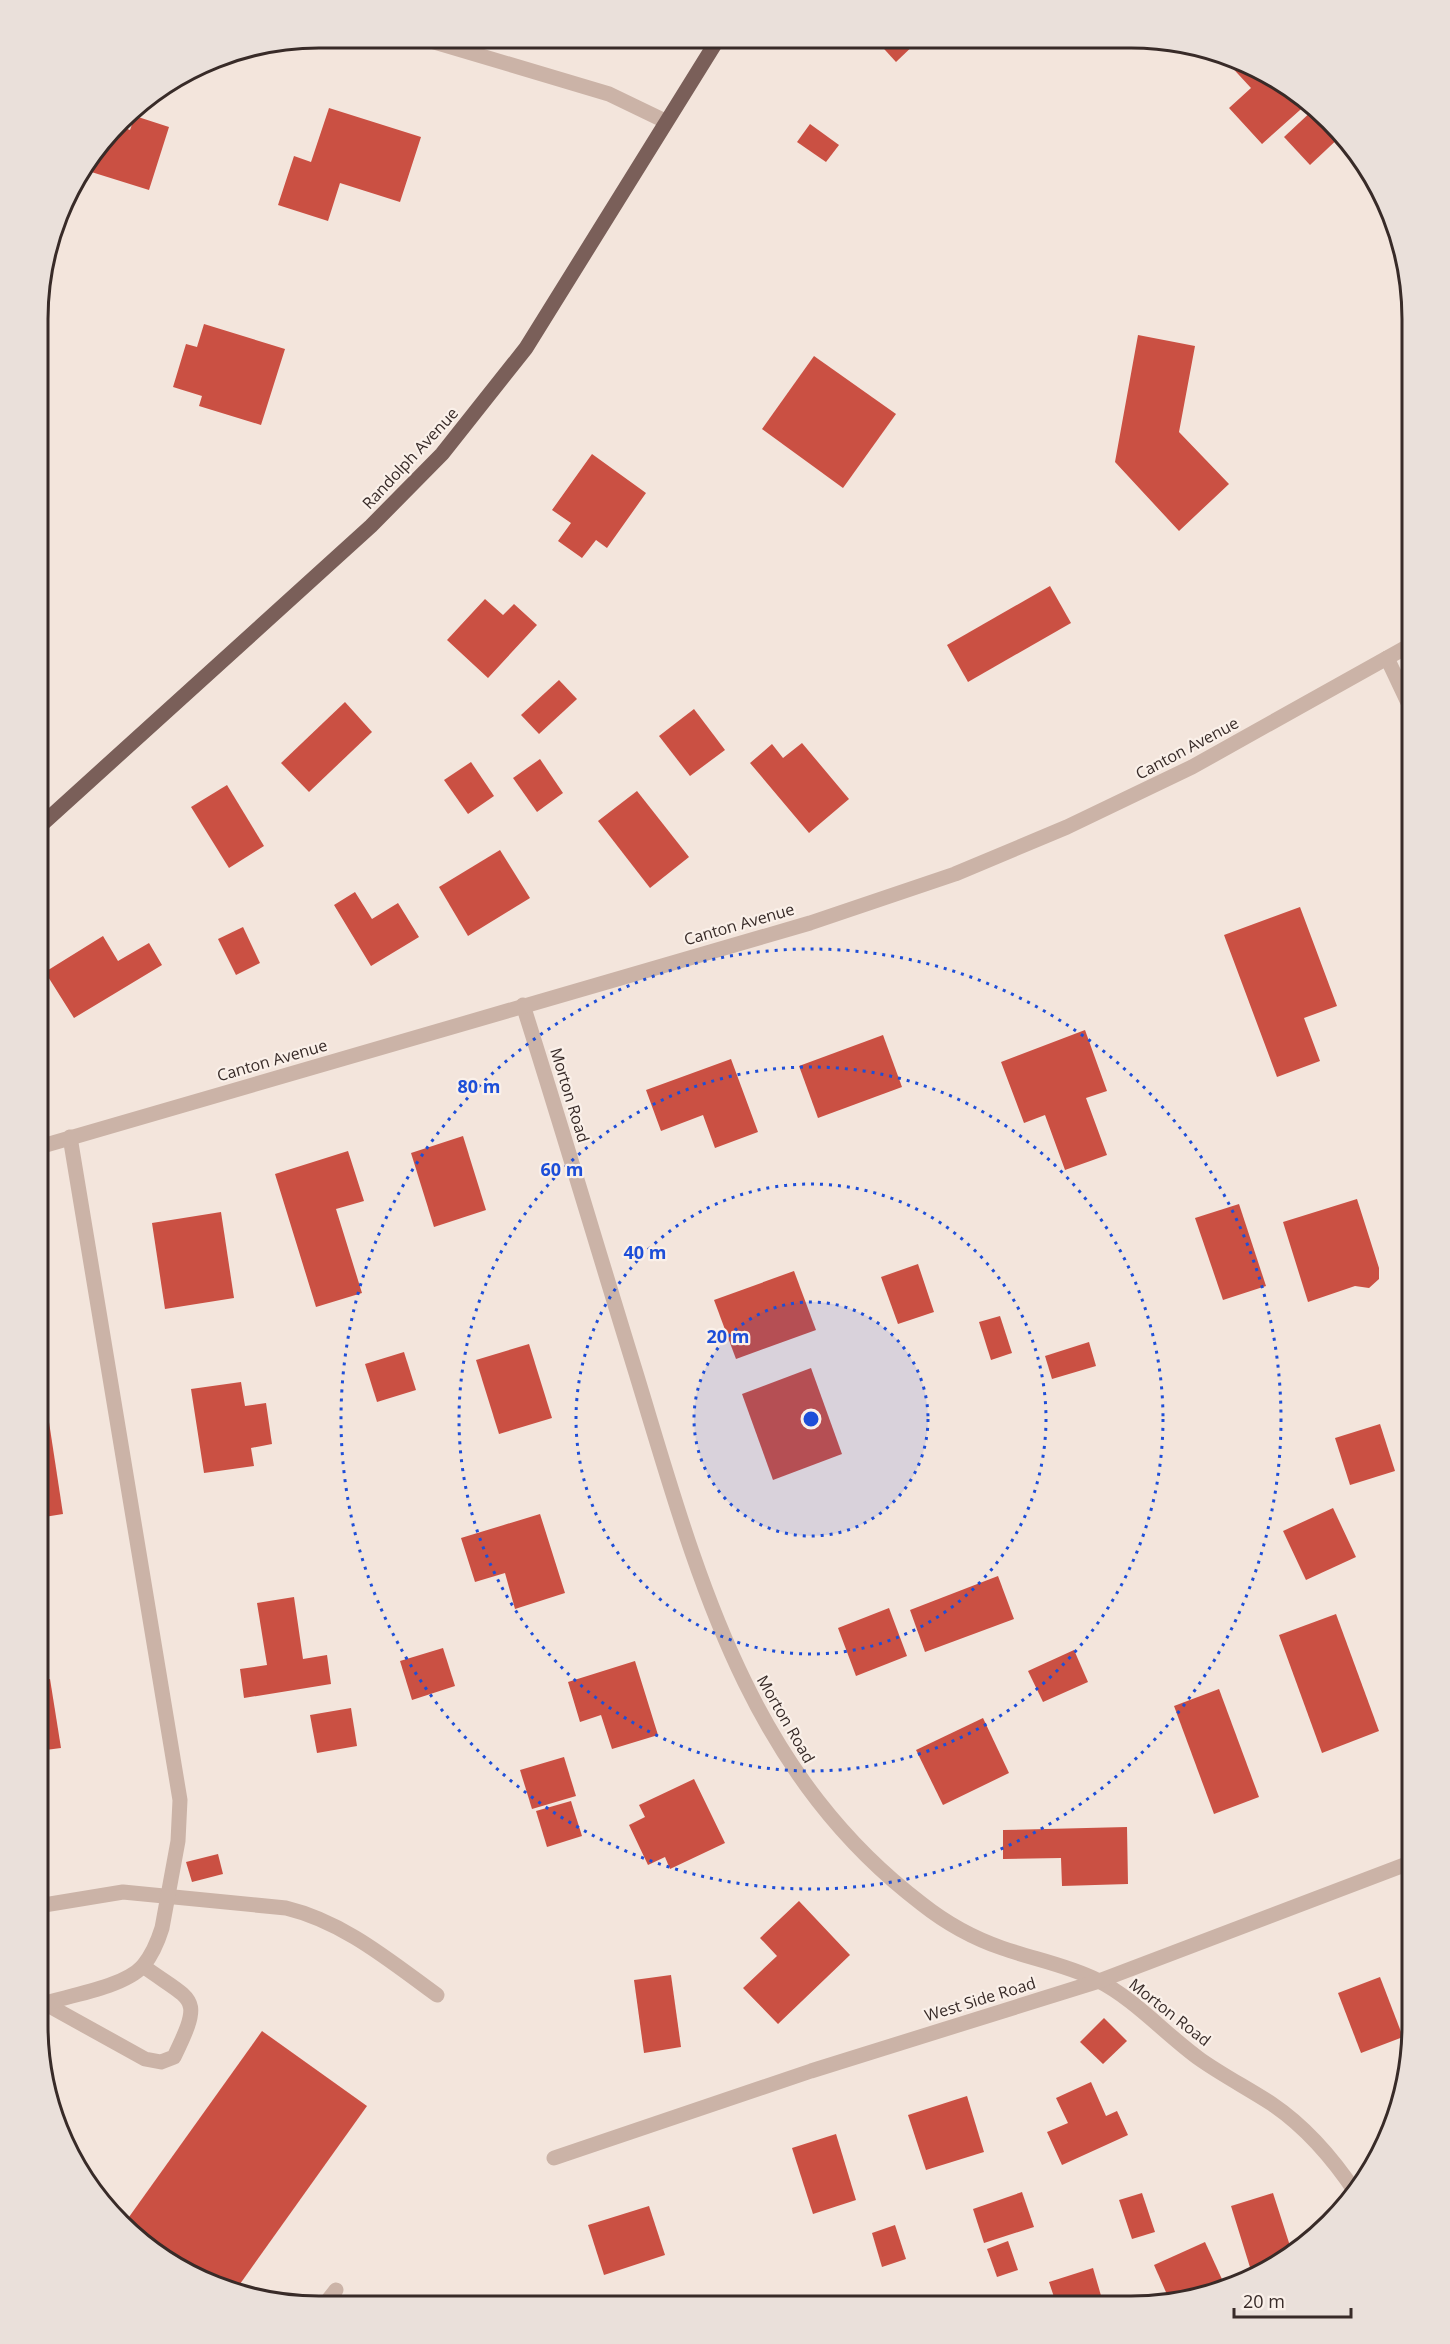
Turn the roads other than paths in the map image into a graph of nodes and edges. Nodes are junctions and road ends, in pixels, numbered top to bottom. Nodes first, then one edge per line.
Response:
1 (455, 48) edge
2 (712, 48) edge
3 (665, 121) junction
4 (1402, 650) edge
5 (1387, 658) junction
6 (1402, 690) edge
7 (48, 819) edge
8 (523, 1005) junction
9 (70, 1137) junction
10 (48, 1144) edge
11 (1402, 1866) edge
12 (169, 1895) junction
13 (48, 1904) edge
14 (143, 1966) junction
15 (1099, 1981) junction
16 (437, 1995) dead end
17 (48, 2002) edge
18 (48, 2008) edge
19 (554, 2158) dead end
20 (1350, 2185) edge
21 (336, 2290) dead end
22 (332, 2296) edge

1 - 3 street
2 - 3 main road, Randolph Avenue
3 - 7 main road, Randolph Avenue
4 - 5 street, Canton Avenue
5 - 6 street
5 - 8 street, Canton Avenue
8 - 9 street, Canton Avenue
8 - 15 street, Morton Road
9 - 10 street, Canton Avenue
9 - 12 street
11 - 15 street, West Side Road
12 - 13 street
12 - 14 street
12 - 16 street
14 - 17 street
14 - 18 street
15 - 19 street, West Side Road
15 - 20 street, Morton Road
21 - 22 street

